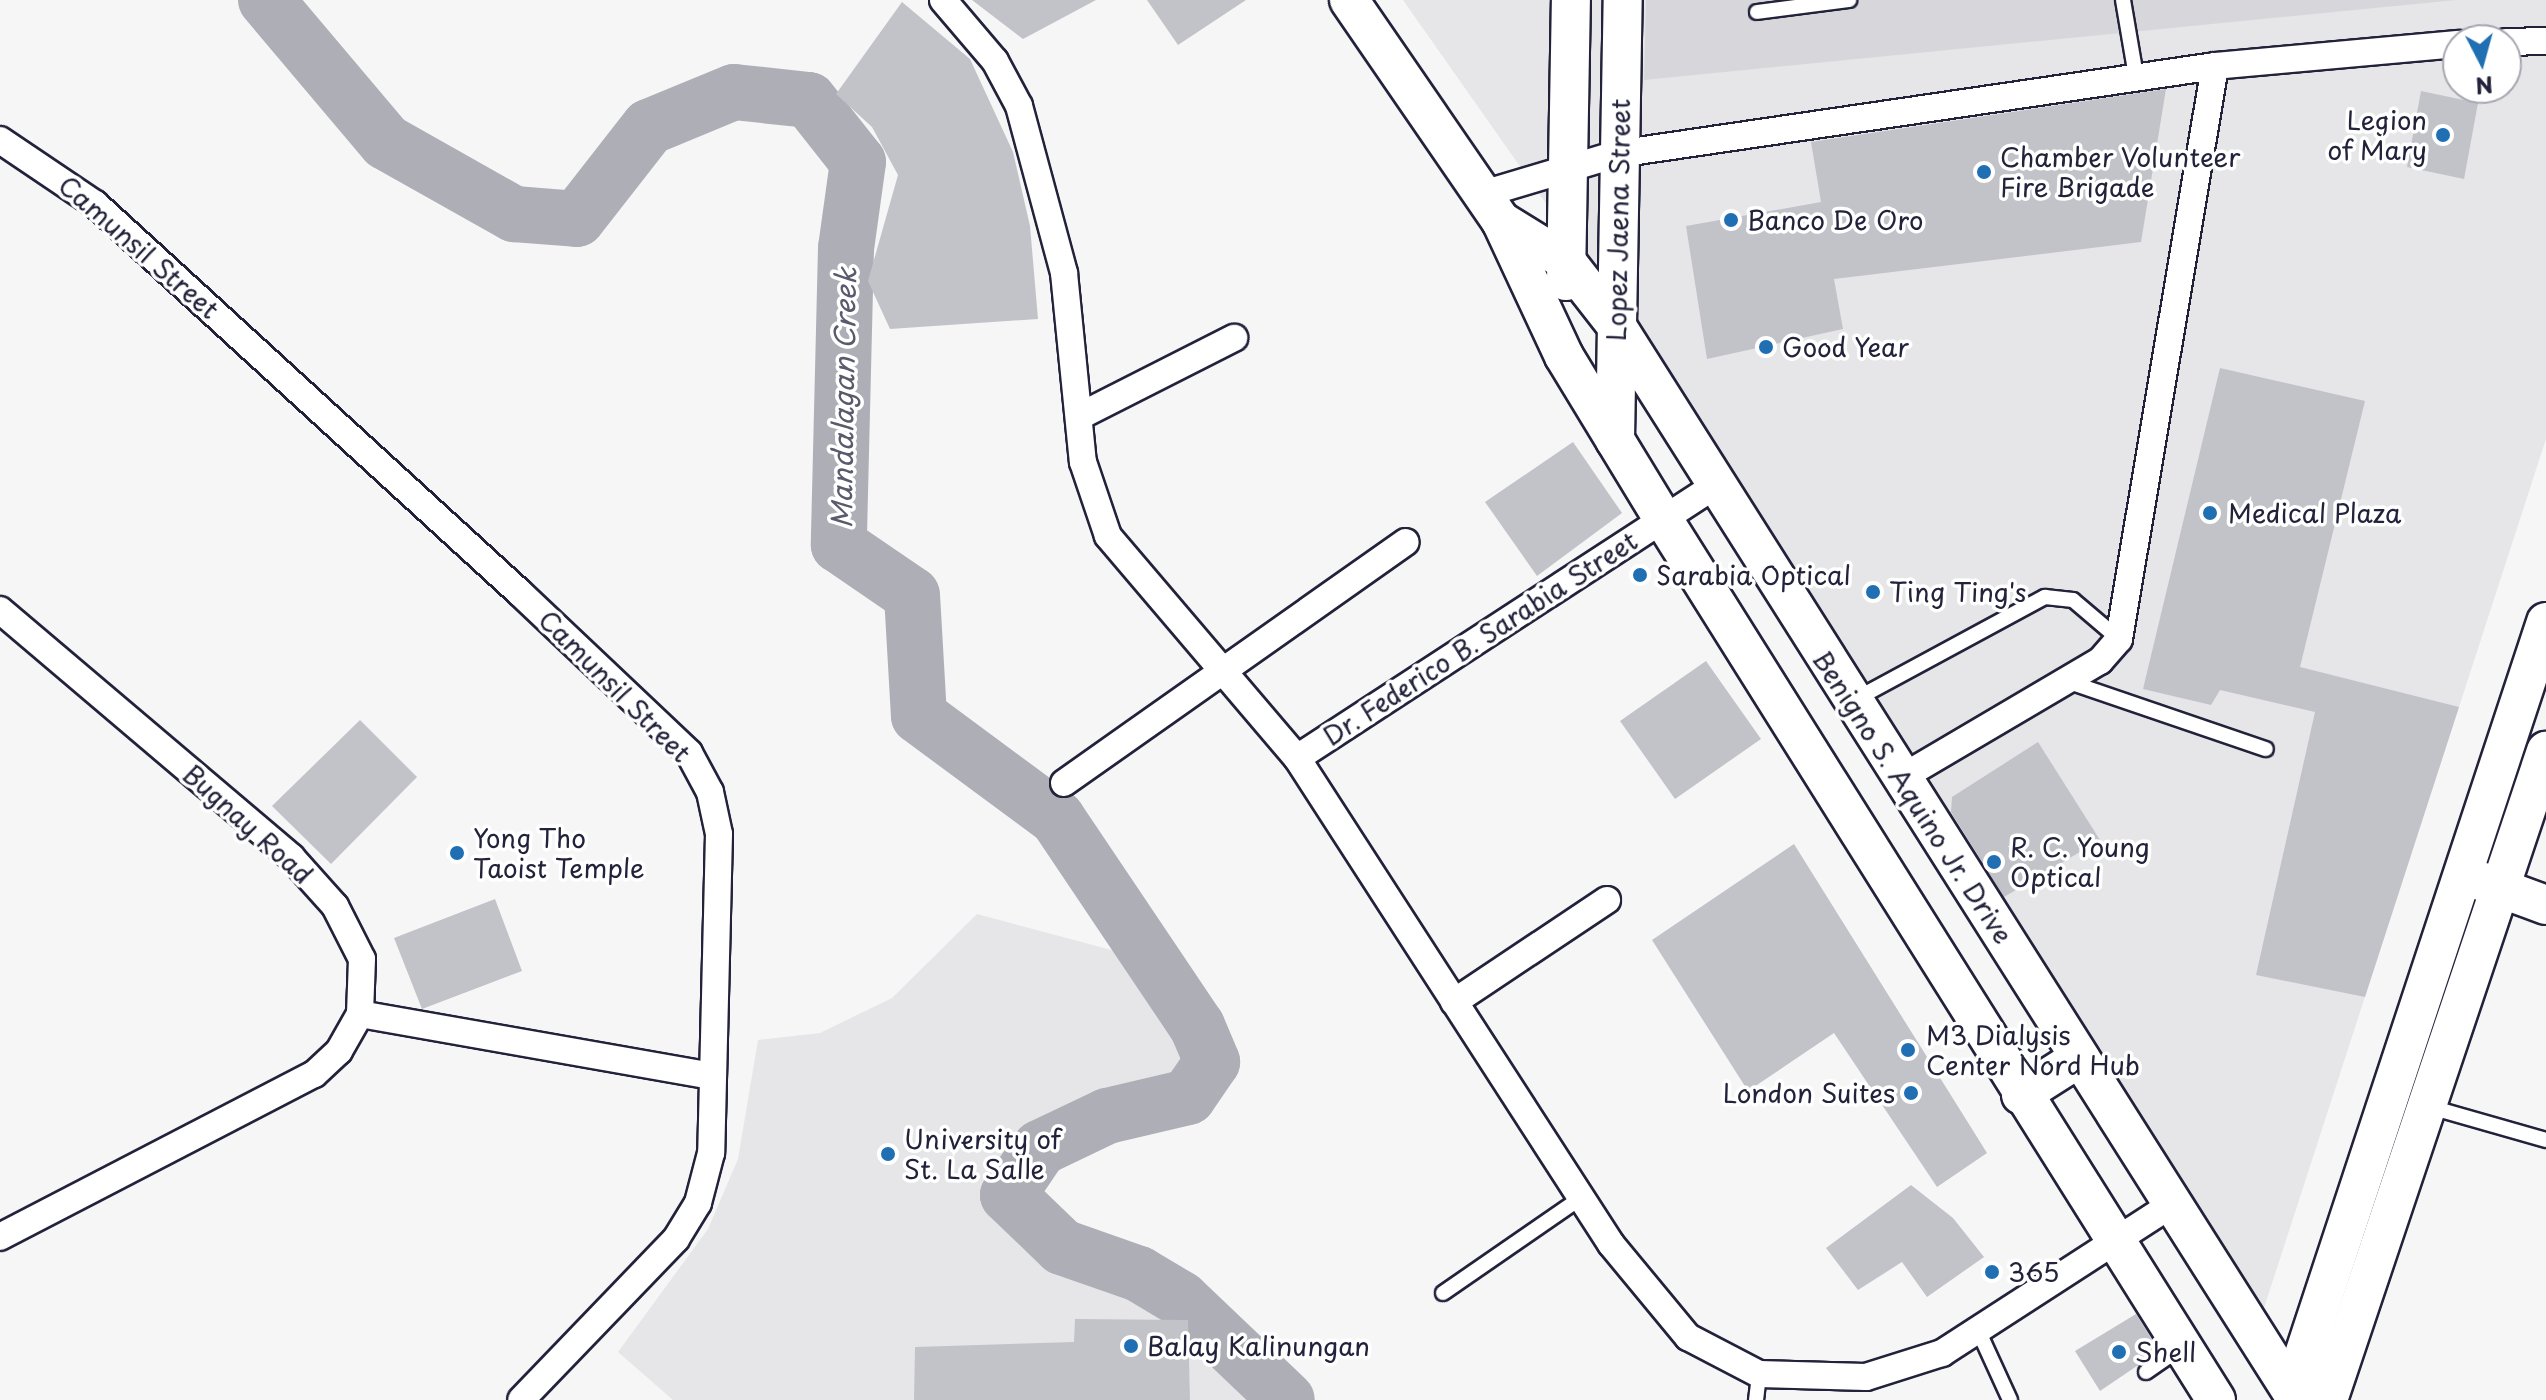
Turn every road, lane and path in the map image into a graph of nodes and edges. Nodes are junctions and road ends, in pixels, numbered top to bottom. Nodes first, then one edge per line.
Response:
1 (943, 0) edge
2 (1349, 0) edge
3 (1571, 0) edge
4 (1623, 0) edge
5 (1849, 0) edge
6 (2123, 0) edge
7 (1757, 12) dead end
8 (2546, 41) edge
9 (2522, 42) edge
10 (2442, 45) edge
11 (2215, 66) junction
12 (2136, 76) junction
13 (0, 140) edge
14 (1617, 154) junction
15 (1568, 167) junction
16 (1492, 208) junction
17 (1566, 261) junction
18 (1616, 325) junction
19 (1234, 338) dead end
20 (1564, 356) junction
21 (1080, 416) junction
22 (1615, 440) junction
23 (1714, 486) junction
24 (1663, 519) junction
25 (1406, 542) dead end
26 (0, 610) edge
27 (2546, 622) edge
28 (2119, 639) junction
29 (1225, 670) junction
30 (2066, 681) junction
31 (1852, 702) junction
32 (2266, 749) dead end
33 (2546, 751) edge
34 (1297, 758) junction
35 (1901, 778) junction
36 (1064, 783) dead end
37 (2461, 874) junction
38 (2498, 888) junction
39 (1607, 900) dead end
40 (2546, 905) edge
41 (1454, 1002) junction
42 (360, 1014) junction
43 (2079, 1058) junction
44 (713, 1076) junction
45 (2021, 1095) junction
46 (2430, 1107) junction
47 (2546, 1140) edge
48 (1582, 1197) junction
49 (2172, 1204) junction
50 (0, 1237) edge
51 (2116, 1242) junction
52 (1443, 1293) dead end
53 (1978, 1330) junction
54 (2183, 1347) junction
55 (2146, 1372) dead end
56 (1757, 1387) edge
57 (2294, 1396) edge
58 (521, 1400) edge
59 (2010, 1400) edge
60 (2216, 1400) edge
61 (2328, 1400) edge

1 - 21 street
2 - 16 main road, Benigno S. Aquino Jr. Drive
3 - 15 main road, Lopez Jaena Street
4 - 14 main road, Lopez Jaena Street
5 - 7 lane
6 - 12 lane
8 - 9 street
10 - 11 street
11 - 12 street
11 - 28 street
12 - 14 street
13 - 44 street, Camunsil Street
14 - 15 street
14 - 18 main road, Lopez Jaena Street
15 - 16 street
15 - 17 main road, Lopez Jaena Street
16 - 17 main road, Benigno S. Aquino Jr. Drive
16 - 20 main road, Benigno S. Aquino Jr. Drive
17 - 18 main road, Benigno S. Aquino Jr. Drive
17 - 20 main road, Lopez Jaena Street
18 - 22 main road, Lopez Jaena Street
18 - 23 main road, Benigno S. Aquino Jr. Drive
19 - 21 street
20 - 22 main road, Benigno S. Aquino Jr. Drive
21 - 29 street
22 - 24 main road, Benigno S. Aquino Jr. Drive
23 - 24 street, Dr. Federico B. Sarabia Street
23 - 31 main road, Benigno S. Aquino Jr. Drive
24 - 34 street, Dr. Federico B. Sarabia Street
24 - 45 main road, Benigno S. Aquino Jr. Drive
25 - 29 street
26 - 42 street, Bugnay Road
27 - 37 main road
28 - 30 street
28 - 31 lane
29 - 34 street
29 - 36 street
30 - 32 lane
30 - 35 street
31 - 35 main road, Benigno S. Aquino Jr. Drive
33 - 38 main road
34 - 41 street
35 - 43 main road, Benigno S. Aquino Jr. Drive
37 - 38 main road
37 - 57 main road
38 - 40 main road
38 - 46 main road
39 - 41 street
41 - 48 street
42 - 44 street
42 - 50 street, Bugnay Road
43 - 45 main road
43 - 49 main road, Benigno S. Aquino Jr. Drive
44 - 58 street, Camunsil Street
45 - 51 main road, Benigno S. Aquino Jr. Drive
46 - 47 lane
46 - 61 main road
48 - 52 lane
48 - 56 street
49 - 51 street
49 - 57 main road, Benigno S. Aquino Jr. Drive
51 - 53 street
51 - 54 main road, Benigno S. Aquino Jr. Drive
53 - 56 street
53 - 59 lane
54 - 55 lane
54 - 60 main road, Benigno S. Aquino Jr. Drive

